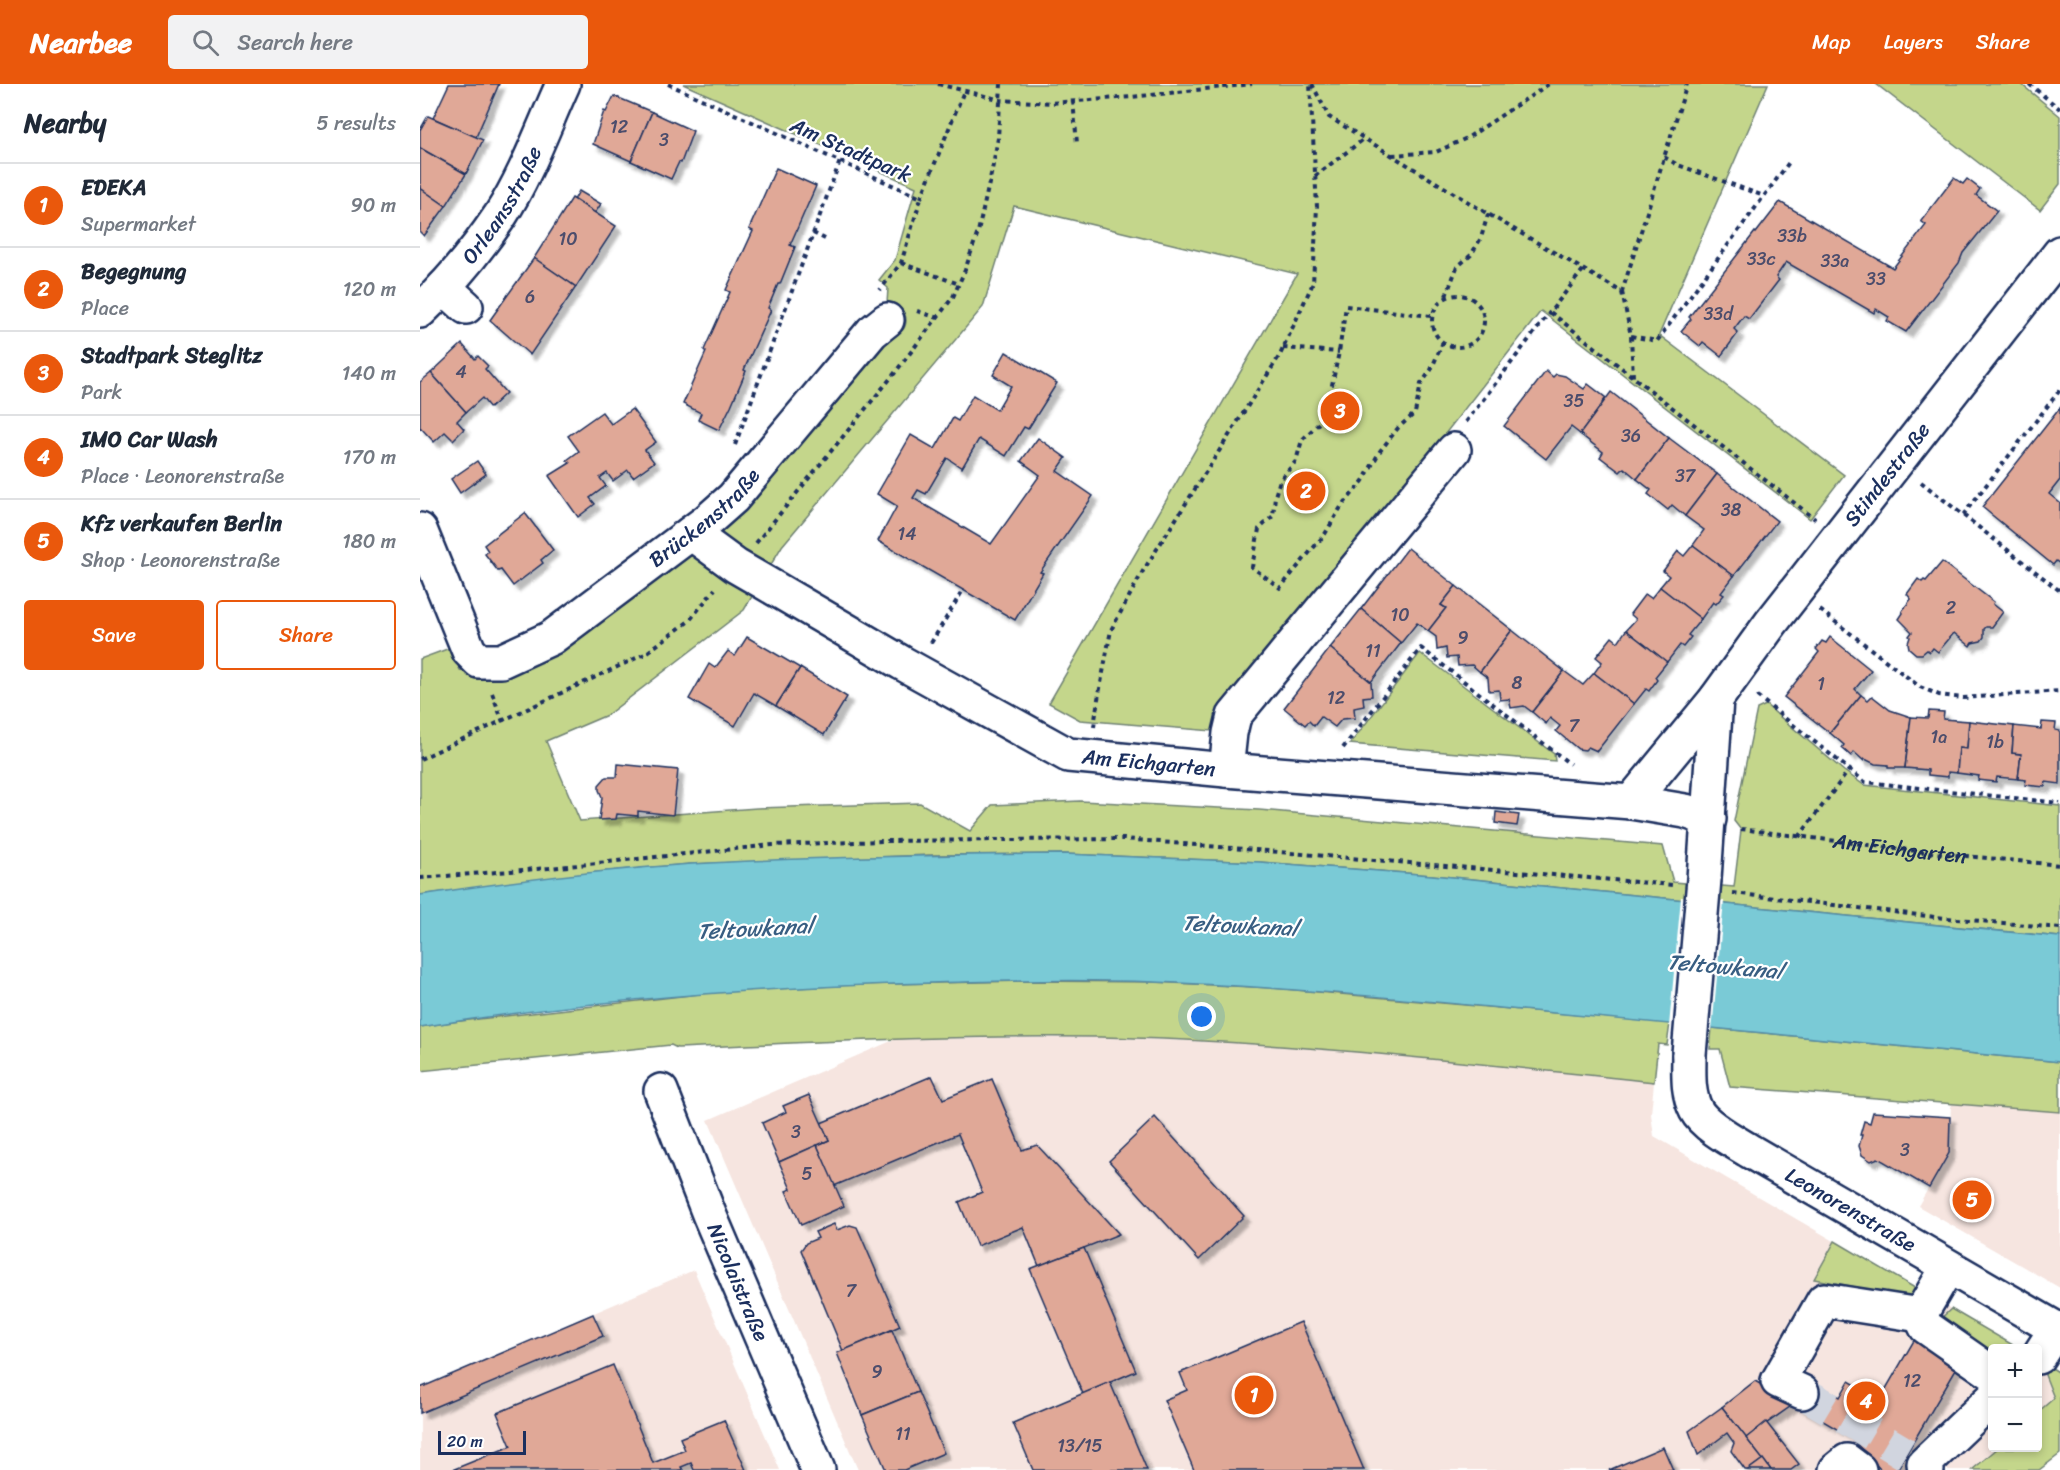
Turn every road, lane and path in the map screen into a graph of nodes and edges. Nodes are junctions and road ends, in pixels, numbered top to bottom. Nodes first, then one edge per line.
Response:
1 (563, 84) edge
2 (668, 84) edge
3 (938, 84) edge
4 (1001, 84) edge
5 (1252, 84) edge
6 (1311, 84) edge
7 (1549, 84) edge
8 (1687, 84) edge
9 (2029, 84) edge
10 (964, 91) junction
11 (1001, 100) junction
12 (1073, 101) junction
13 (2060, 109) edge
14 (1364, 139) junction
15 (1077, 143) dead end
16 (1391, 155) junction
17 (1664, 157) junction
18 (840, 161) junction
19 (1790, 161) dead end
20 (1315, 176) junction
21 (1764, 196) junction
22 (921, 198) junction
23 (1488, 214) junction
24 (813, 233) junction
25 (825, 239) dead end
26 (2060, 253) edge
27 (901, 263) junction
28 (1583, 270) junction
29 (959, 284) dead end
30 (1622, 292) junction
31 (1446, 297) junction
32 (882, 308) joint
33 (420, 310) edge
34 (1550, 312) junction
35 (1431, 316) junction
36 (1631, 336) junction
37 (1443, 342) junction
38 (1283, 348) junction
39 (1340, 352) junction
40 (1634, 377) junction
41 (2060, 390) edge
42 (734, 448) dead end
43 (1454, 450) joint
44 (1917, 478) dead end
45 (1963, 515) junction
46 (1816, 520) dead end
47 (420, 530) edge
48 (692, 533) junction
49 (719, 584) dead end
50 (963, 590) dead end
51 (2060, 591) edge
52 (1795, 592) junction
53 (930, 644) dead end
54 (2060, 691) edge
55 (1757, 696) dead end
56 (1716, 699) junction
57 (1093, 733) dead end
58 (1337, 755) dead end
59 (420, 759) edge
60 (1226, 770) junction
61 (1577, 770) dead end
62 (1849, 770) junction
63 (1631, 802) junction
64 (2060, 803) edge
65 (1709, 819) junction
66 (1741, 830) dead end
67 (1799, 837) junction
68 (2060, 865) edge
69 (420, 878) edge
70 (1704, 886) junction
71 (2060, 928) edge
72 (661, 1091) dead end
73 (1948, 1266) junction
74 (1920, 1315) junction
75 (2058, 1330) edge
76 (2042, 1351) edge
77 (1988, 1370) edge
78 (1802, 1392) tunnel mouth
79 (1988, 1402) edge
80 (1919, 1462) edge
81 (818, 1470) edge
82 (1836, 1470) edge
83 (1859, 1470) edge

1 - 33 street, Orleansstraße
2 - 18 path, Am Stadtpark
3 - 10 path
4 - 11 path
5 - 12 path
6 - 14 path
6 - 20 path
7 - 16 path
8 - 17 path
9 - 13 path
10 - 11 path
10 - 22 path
11 - 12 path
12 - 15 path
14 - 16 path
14 - 20 path
16 - 23 path
17 - 21 path
17 - 30 path
18 - 22 path, Am Stadtpark
18 - 24 path
19 - 21 path
20 - 38 path
21 - 36 path
22 - 27 path, Am Stadtpark
23 - 28 path
23 - 31 path
24 - 25 path
24 - 42 path
26 - 52 street, Stindestraße
27 - 29 path
27 - 32 path, Am Stadtpark
28 - 30 path
28 - 34 path
30 - 36 path
31 - 35 path
31 - 37 path
32 - 48 street, Brückenstraße
34 - 40 path
34 - 43 path
35 - 37 path
35 - 39 path
36 - 40 path
37 - 39 path
38 - 39 path
38 - 57 path
40 - 46 path
41 - 45 path
43 - 60 street
44 - 45 path
45 - 51 path
47 - 48 street, Brückenstraße
48 - 60 street, Am Eichgarten
49 - 59 path
50 - 53 path
52 - 54 path
52 - 56 street, Stindestraße
55 - 62 path
56 - 63 street, Stindestraße
56 - 65 street
58 - 61 path
60 - 63 street, Am Eichgarten
62 - 64 path
62 - 67 path
63 - 65 street
65 - 70 street
66 - 67 path, Am Eichgarten
67 - 68 path, Am Eichgarten
69 - 70 path
70 - 71 path
70 - 73 street, Leonorenstraße, bridge
72 - 81 street, Nicolaistraße
73 - 74 street
73 - 75 street, Leonorenstraße
74 - 77 street
74 - 78 street
75 - 76 street
79 - 80 street
82 - 83 street

